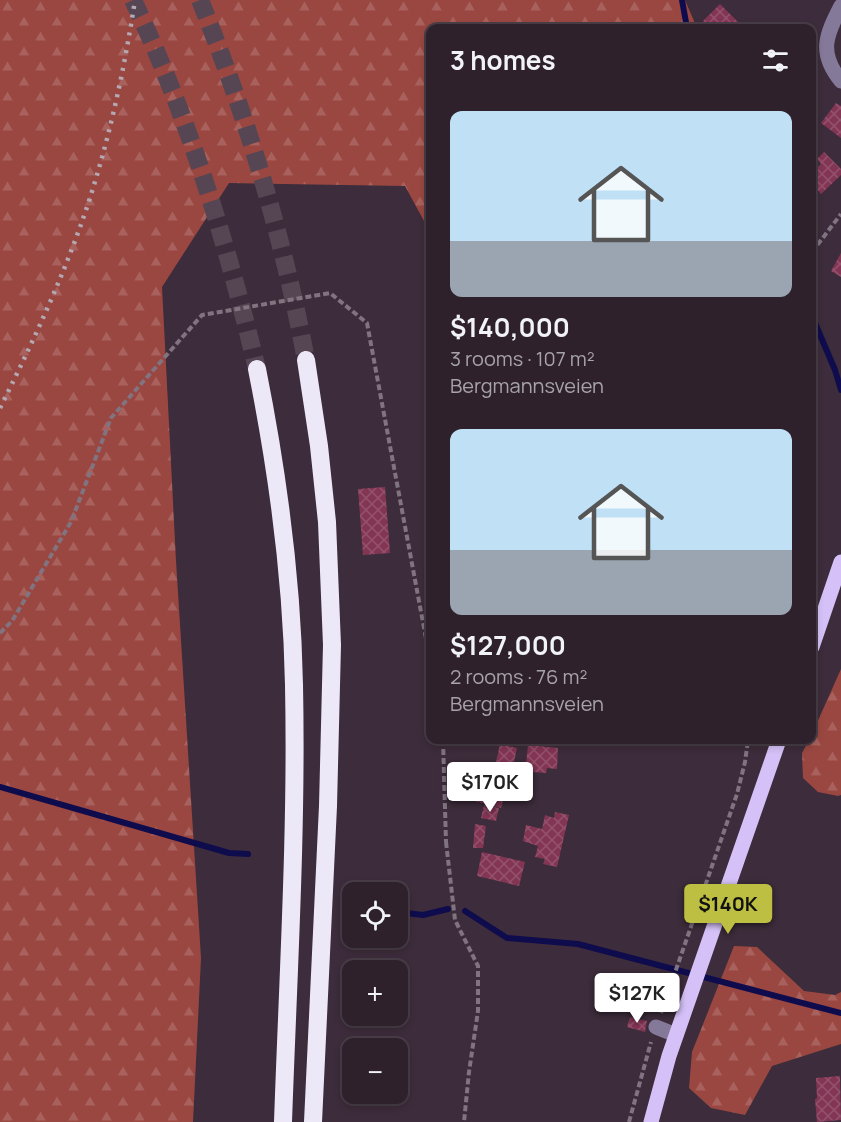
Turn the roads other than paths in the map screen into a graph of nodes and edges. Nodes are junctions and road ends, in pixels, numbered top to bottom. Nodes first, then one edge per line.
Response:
1 (841, 6) edge
2 (841, 81) edge
3 (306, 360) tunnel mouth
4 (257, 369) tunnel mouth
5 (841, 562) edge
6 (816, 634) edge
7 (778, 744) edge
8 (656, 1027) road end
9 (676, 1035) junction
10 (283, 1122) edge
11 (313, 1122) edge
12 (651, 1122) edge

1 - 2 street
3 - 11 highway
4 - 10 highway
5 - 6 main road
7 - 9 main road
8 - 9 street
9 - 12 main road

